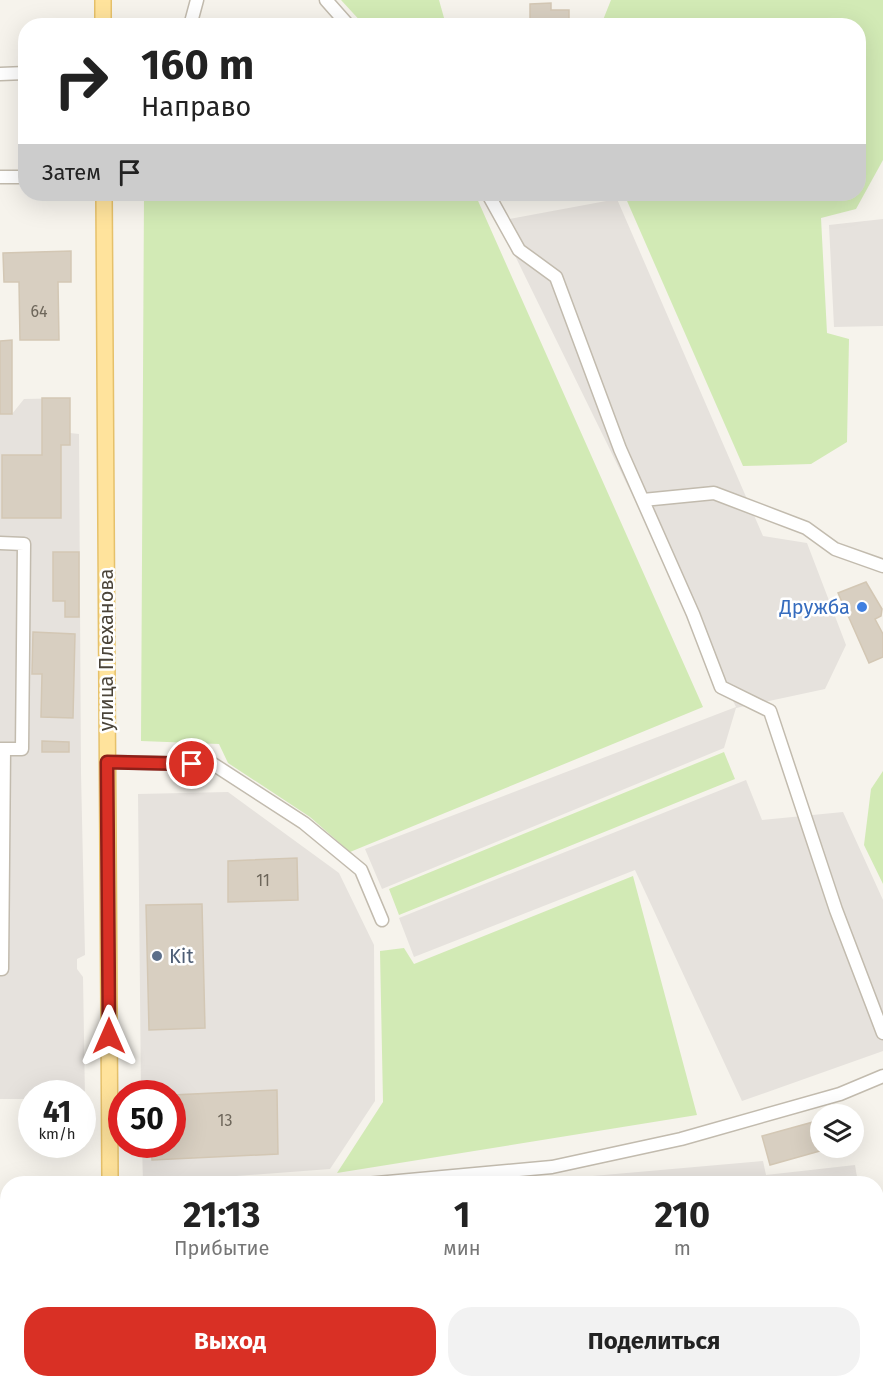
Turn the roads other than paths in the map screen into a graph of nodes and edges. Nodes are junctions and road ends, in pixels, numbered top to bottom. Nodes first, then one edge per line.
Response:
1 (102, 0) edge
2 (197, 0) edge
3 (326, 0) edge
4 (103, 18) edge
5 (192, 18) edge
6 (342, 18) edge
7 (0, 74) edge
8 (18, 74) edge
9 (0, 177) edge
10 (18, 177) edge
11 (104, 201) edge
12 (492, 201) edge
13 (643, 500) junction
14 (0, 543) edge
15 (883, 566) edge
16 (2, 749) edge
17 (107, 762) junction
18 (382, 920) dead end
19 (0, 969) edge
20 (883, 1033) edge
21 (883, 1076) edge
22 (111, 1176) edge
23 (454, 1176) edge

1 - 4 main road
2 - 5 street
3 - 6 street
7 - 8 street
9 - 10 street
11 - 17 main road, улица Плеханова
12 - 13 street
13 - 15 street
13 - 20 street
14 - 16 street
16 - 19 street
17 - 18 street
17 - 22 main road, улица Плеханова
21 - 23 street

